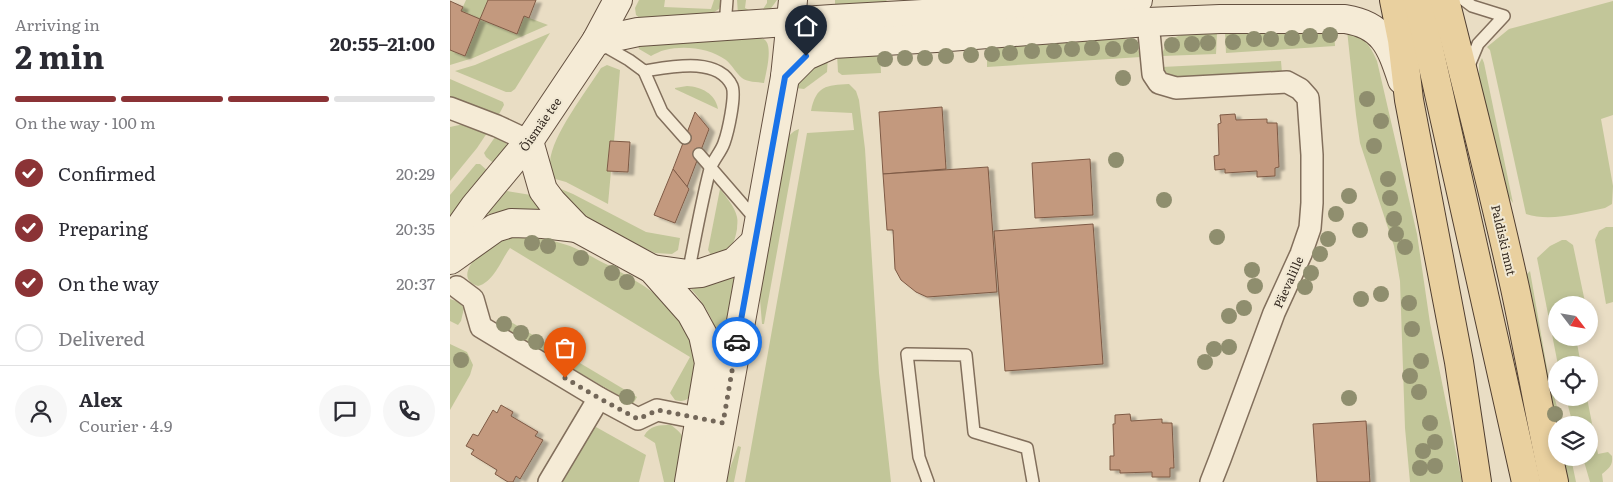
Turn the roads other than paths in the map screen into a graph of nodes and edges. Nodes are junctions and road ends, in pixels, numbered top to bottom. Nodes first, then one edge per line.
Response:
1 (618, 0) edge
2 (1394, 0) edge
3 (1418, 0) edge
4 (1444, 0) edge
5 (1464, 0) edge
6 (1301, 10) edge
7 (792, 11) edge
8 (1143, 11) edge
9 (726, 13) edge
10 (596, 41) junction
11 (644, 71) junction
12 (785, 77) junction
13 (1465, 77) junction
14 (1409, 100) junction
15 (452, 111) edge
16 (685, 138) dead end
17 (530, 141) junction
18 (699, 154) dead end
19 (711, 167) junction
20 (577, 228) junction
21 (757, 232) junction
22 (450, 241) edge
23 (450, 260) edge
24 (652, 269) junction
25 (688, 274) junction
26 (457, 287) dead end
27 (1459, 362) junction
28 (599, 398) junction
29 (711, 421) junction
30 (549, 482) edge
31 (689, 482) edge
32 (712, 482) edge
33 (928, 482) edge
34 (1032, 482) edge
35 (1211, 482) edge
36 (1477, 482) edge
37 (1496, 482) edge
38 (1526, 482) edge
39 (1554, 482) edge

1 - 10 main road, Õismäe tee
2 - 14 main road
3 - 38 main road
4 - 13 main road, Paldiski mnt
5 - 13 lane
6 - 8 main road
6 - 14 main road
7 - 8 main road
7 - 9 main road
7 - 12 main road
8 - 12 main road
8 - 35 street, Päevalille
9 - 10 main road
10 - 11 lane
10 - 17 main road, Õismäe tee
11 - 16 lane
11 - 19 lane
12 - 21 main road
13 - 39 main road, Paldiski mnt
14 - 27 main road
15 - 17 street
17 - 20 main road
17 - 22 main road, Õismäe tee
18 - 19 lane
19 - 21 lane
19 - 25 lane
20 - 23 main road
20 - 24 main road
21 - 25 main road
21 - 29 main road
24 - 25 main road
24 - 29 main road
26 - 28 street
27 - 36 main road
27 - 37 main road
28 - 29 street
28 - 30 street
29 - 31 main road
29 - 32 main road
33 - 34 lane

